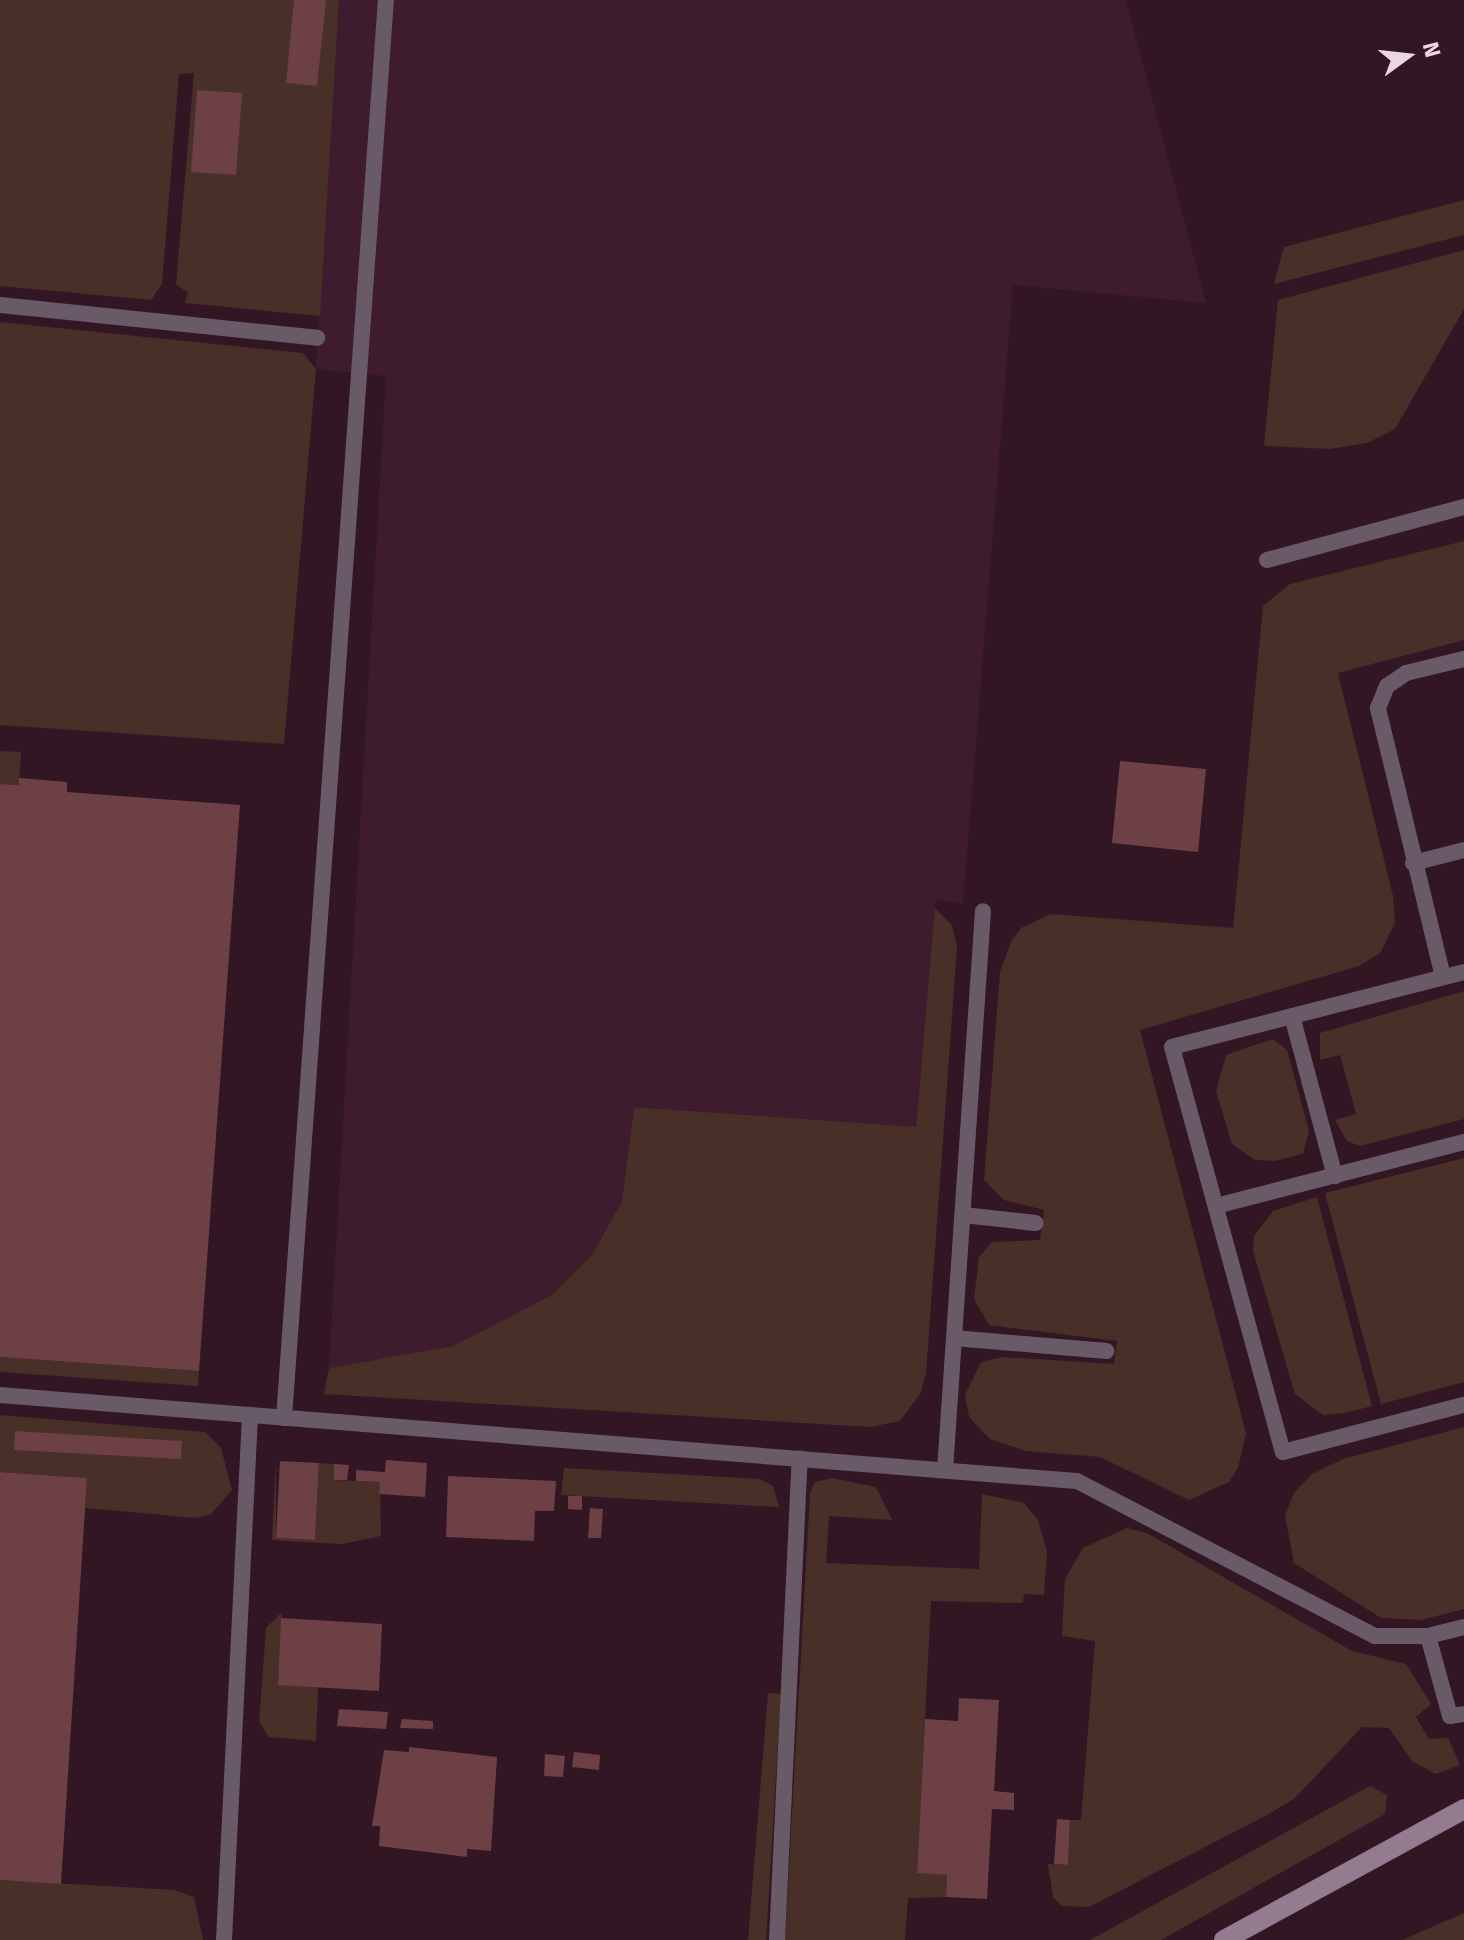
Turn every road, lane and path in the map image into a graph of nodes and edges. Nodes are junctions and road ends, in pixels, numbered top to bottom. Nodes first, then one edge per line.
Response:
1 (386, 0) edge
2 (0, 305) edge
3 (317, 338) dead end
4 (1464, 507) edge
5 (1267, 560) dead end
6 (1464, 659) edge
7 (1464, 850) edge
8 (1413, 863) junction
9 (983, 911) dead end
10 (1464, 972) edge
11 (1443, 977) junction
12 (1292, 1016) junction
13 (1464, 1142) edge
14 (1335, 1176) junction
15 (1216, 1206) junction
16 (963, 1215) junction
17 (1036, 1223) dead end
18 (954, 1338) junction
19 (1106, 1351) dead end
20 (0, 1395) edge
21 (1464, 1405) edge
22 (250, 1415) junction
23 (284, 1418) junction
24 (800, 1459) junction
25 (945, 1470) junction
26 (1464, 1627) edge
27 (1428, 1636) junction
28 (1464, 1714) edge
29 (1464, 1809) edge
30 (224, 1940) edge
31 (777, 1940) edge
32 (1224, 1940) edge

1 - 23 lane
2 - 3 lane
4 - 5 lane
6 - 8 lane
7 - 8 lane
8 - 11 lane
9 - 16 lane
10 - 11 lane
11 - 12 lane
12 - 14 lane
12 - 15 lane
13 - 14 lane
14 - 15 lane
15 - 21 lane
16 - 17 lane
16 - 18 lane
18 - 19 lane
18 - 25 lane
20 - 22 lane
22 - 23 lane
22 - 30 lane
23 - 24 lane
24 - 25 lane
24 - 31 lane
25 - 27 lane
26 - 27 lane
27 - 28 lane
29 - 32 street

